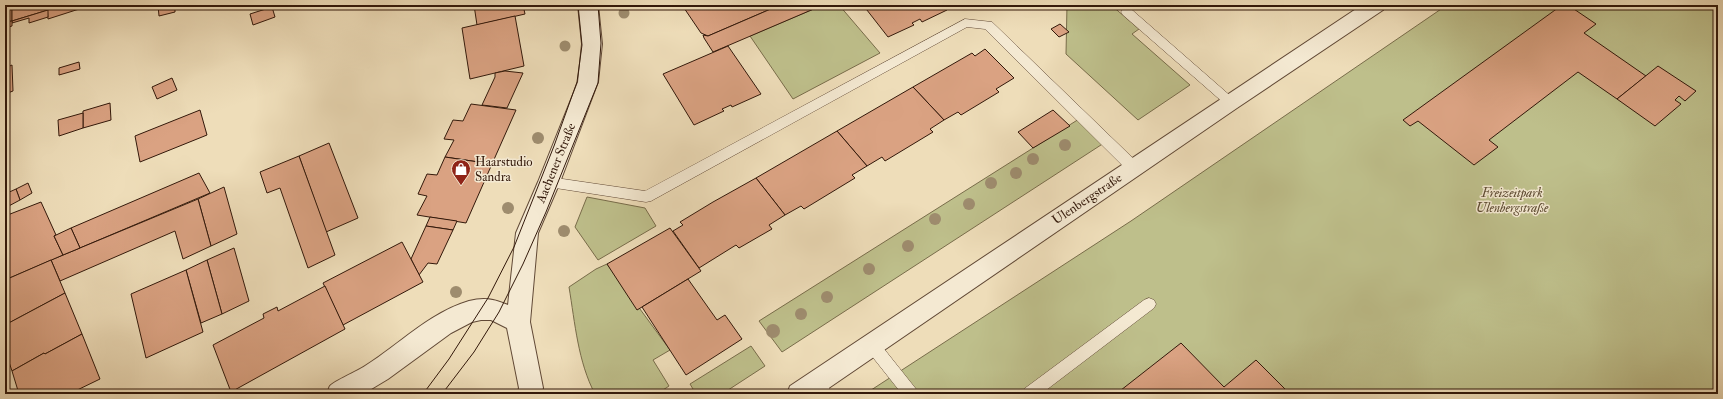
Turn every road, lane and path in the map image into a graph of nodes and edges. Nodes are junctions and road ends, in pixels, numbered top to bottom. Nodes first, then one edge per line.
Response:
1 (588, 5) edge
2 (1376, 5) edge
3 (1127, 12) dead end
4 (1230, 102) junction
5 (1134, 168) junction
6 (549, 182) junction
7 (1149, 304) dead end
8 (518, 322) junction
9 (872, 345) junction
10 (814, 390) edge
11 (535, 392) edge
12 (339, 394) edge
13 (911, 394) edge
14 (1029, 394) edge

1 - 6 street, Aachener Straße
2 - 4 street, Ulenbergstraße
3 - 4 lane
4 - 5 street, Ulenbergstraße
5 - 6 lane
5 - 9 street, Ulenbergstraße
6 - 8 street, Aachener Straße
7 - 14 lane
8 - 11 street, Aachener Straße
8 - 12 street
9 - 10 street, Ulenbergstraße
9 - 13 lane

